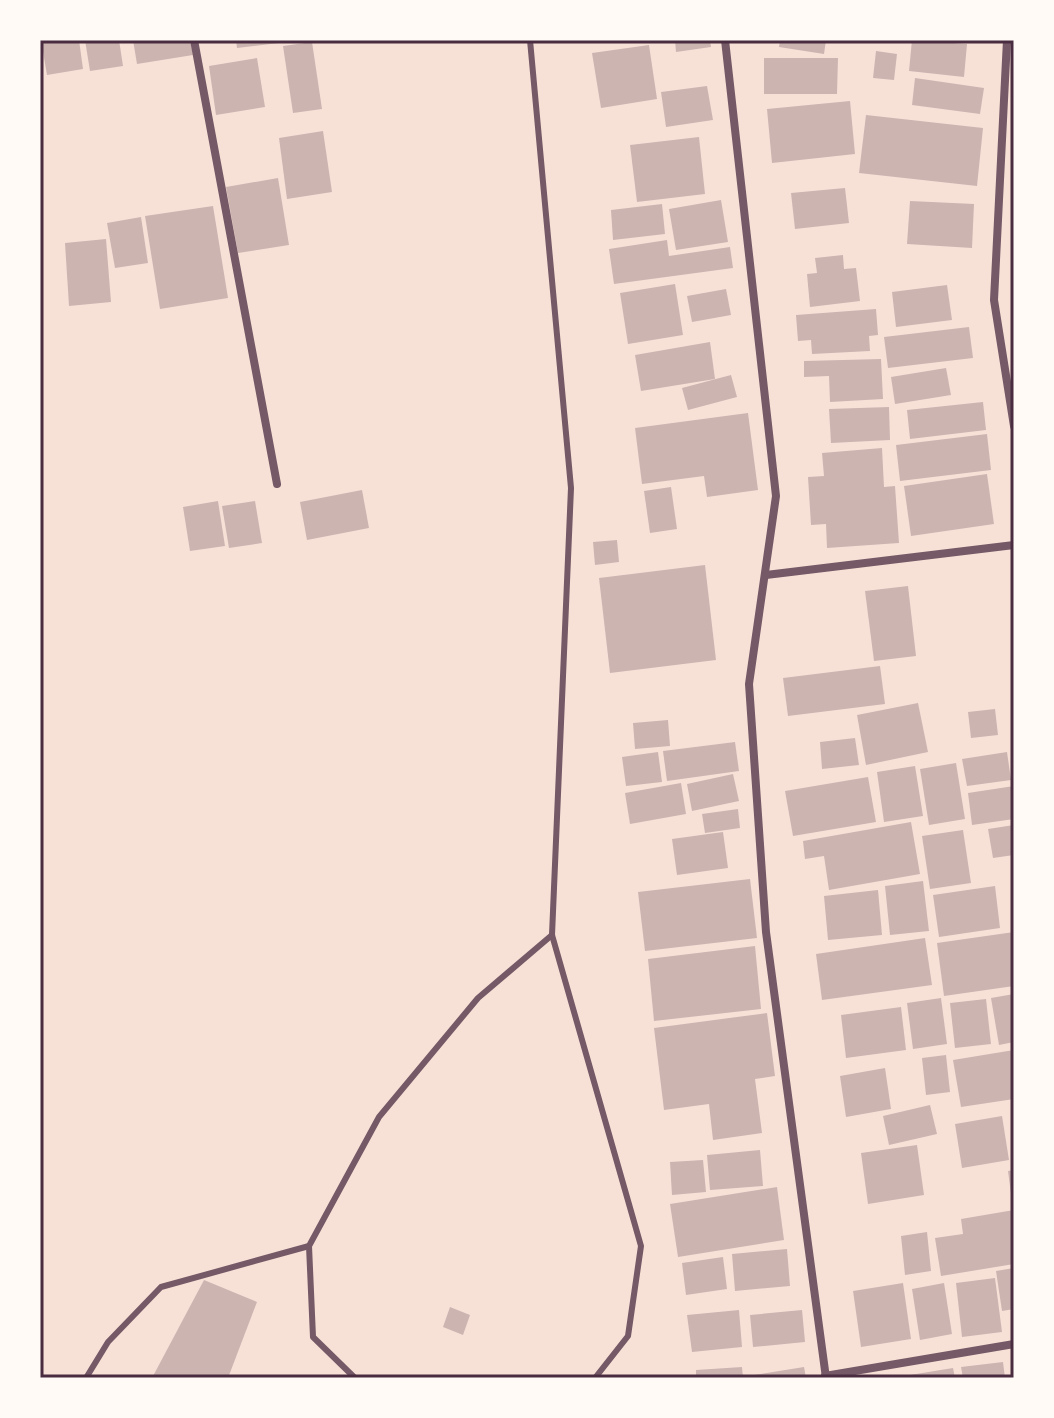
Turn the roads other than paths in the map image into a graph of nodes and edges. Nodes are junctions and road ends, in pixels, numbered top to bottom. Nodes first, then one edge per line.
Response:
1 (194, 40) edge
2 (530, 40) edge
3 (725, 40) edge
4 (1007, 40) edge
5 (1014, 426) edge
6 (277, 484) dead end
7 (1014, 545) edge
8 (766, 575) junction
9 (552, 935) junction
10 (309, 1246) junction
11 (1014, 1344) edge
12 (826, 1377) edge
13 (86, 1378) edge
14 (355, 1378) edge
15 (595, 1378) edge

1 - 6 street
2 - 9 lane
3 - 8 street
4 - 5 street
7 - 8 street
8 - 12 street
9 - 10 lane
9 - 15 lane
10 - 13 lane
10 - 14 lane
11 - 12 street

